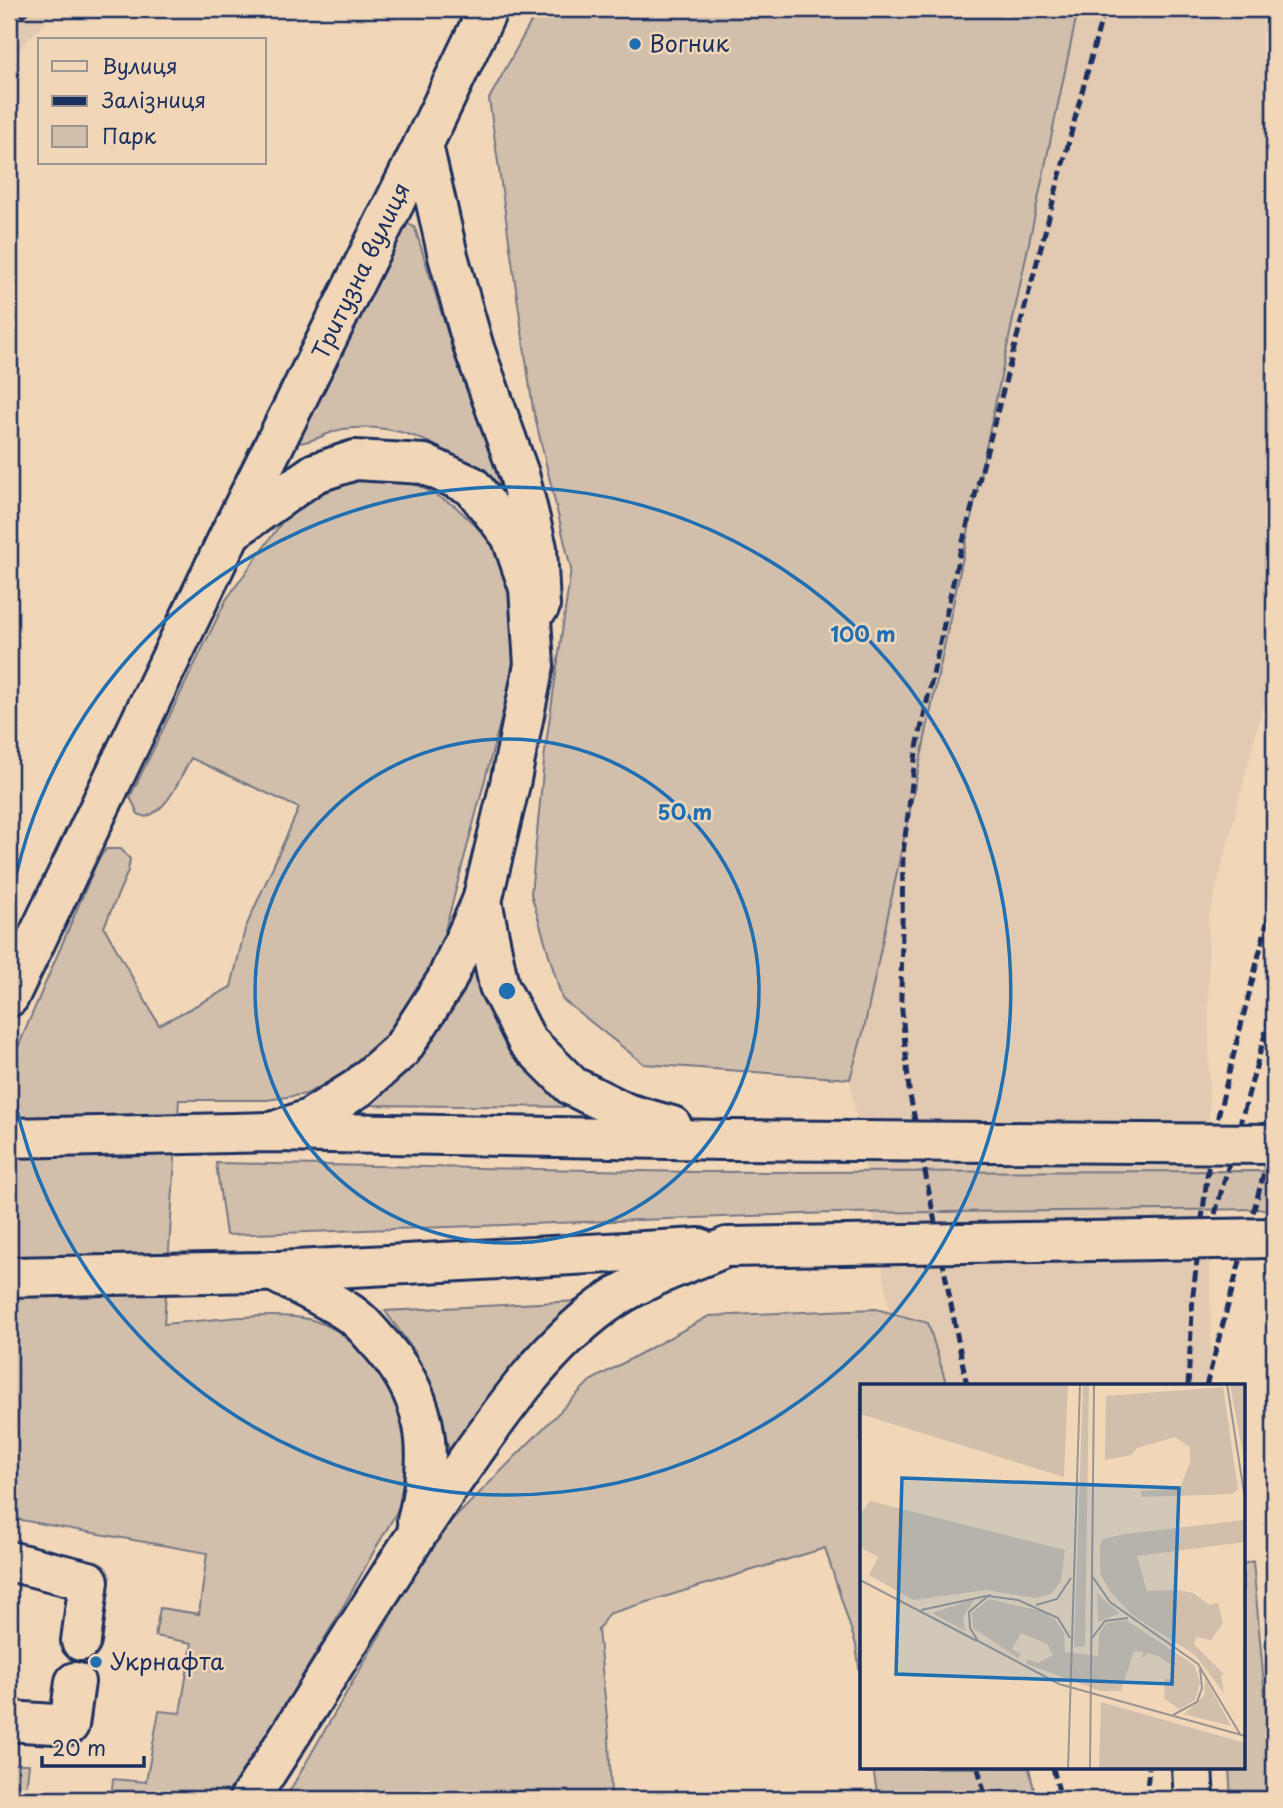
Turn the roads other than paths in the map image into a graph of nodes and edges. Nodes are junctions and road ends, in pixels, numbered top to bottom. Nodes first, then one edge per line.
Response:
1 (488, 9) edge
2 (424, 145) junction
3 (231, 532) junction
4 (534, 665) junction
5 (482, 901) junction
6 (9, 997) edge
7 (272, 1132) junction
8 (9, 1138) edge
9 (724, 1140) junction
10 (1274, 1144) edge
11 (1274, 1238) edge
12 (727, 1247) junction
13 (266, 1271) junction
14 (9, 1278) edge
15 (414, 1536) junction
16 (9, 1561) edge
17 (80, 1641) dead end
18 (75, 1682) dead end
19 (9, 1721) edge
20 (1192, 1770) edge
21 (249, 1799) edge
22 (1194, 1799) edge

1 - 2 main road, Тритузна вулиця
2 - 3 main road, Тритузна вулиця
2 - 4 main road
3 - 4 main road
3 - 6 main road, Тритузна вулиця
4 - 5 main road
5 - 7 main road
5 - 9 main road
7 - 8 main road
7 - 9 main road
9 - 10 main road, bridge
11 - 12 main road, bridge
12 - 13 main road
12 - 15 main road
13 - 14 main road
13 - 15 main road
15 - 21 main road
16 - 17 main road
18 - 19 main road
20 - 22 main road

